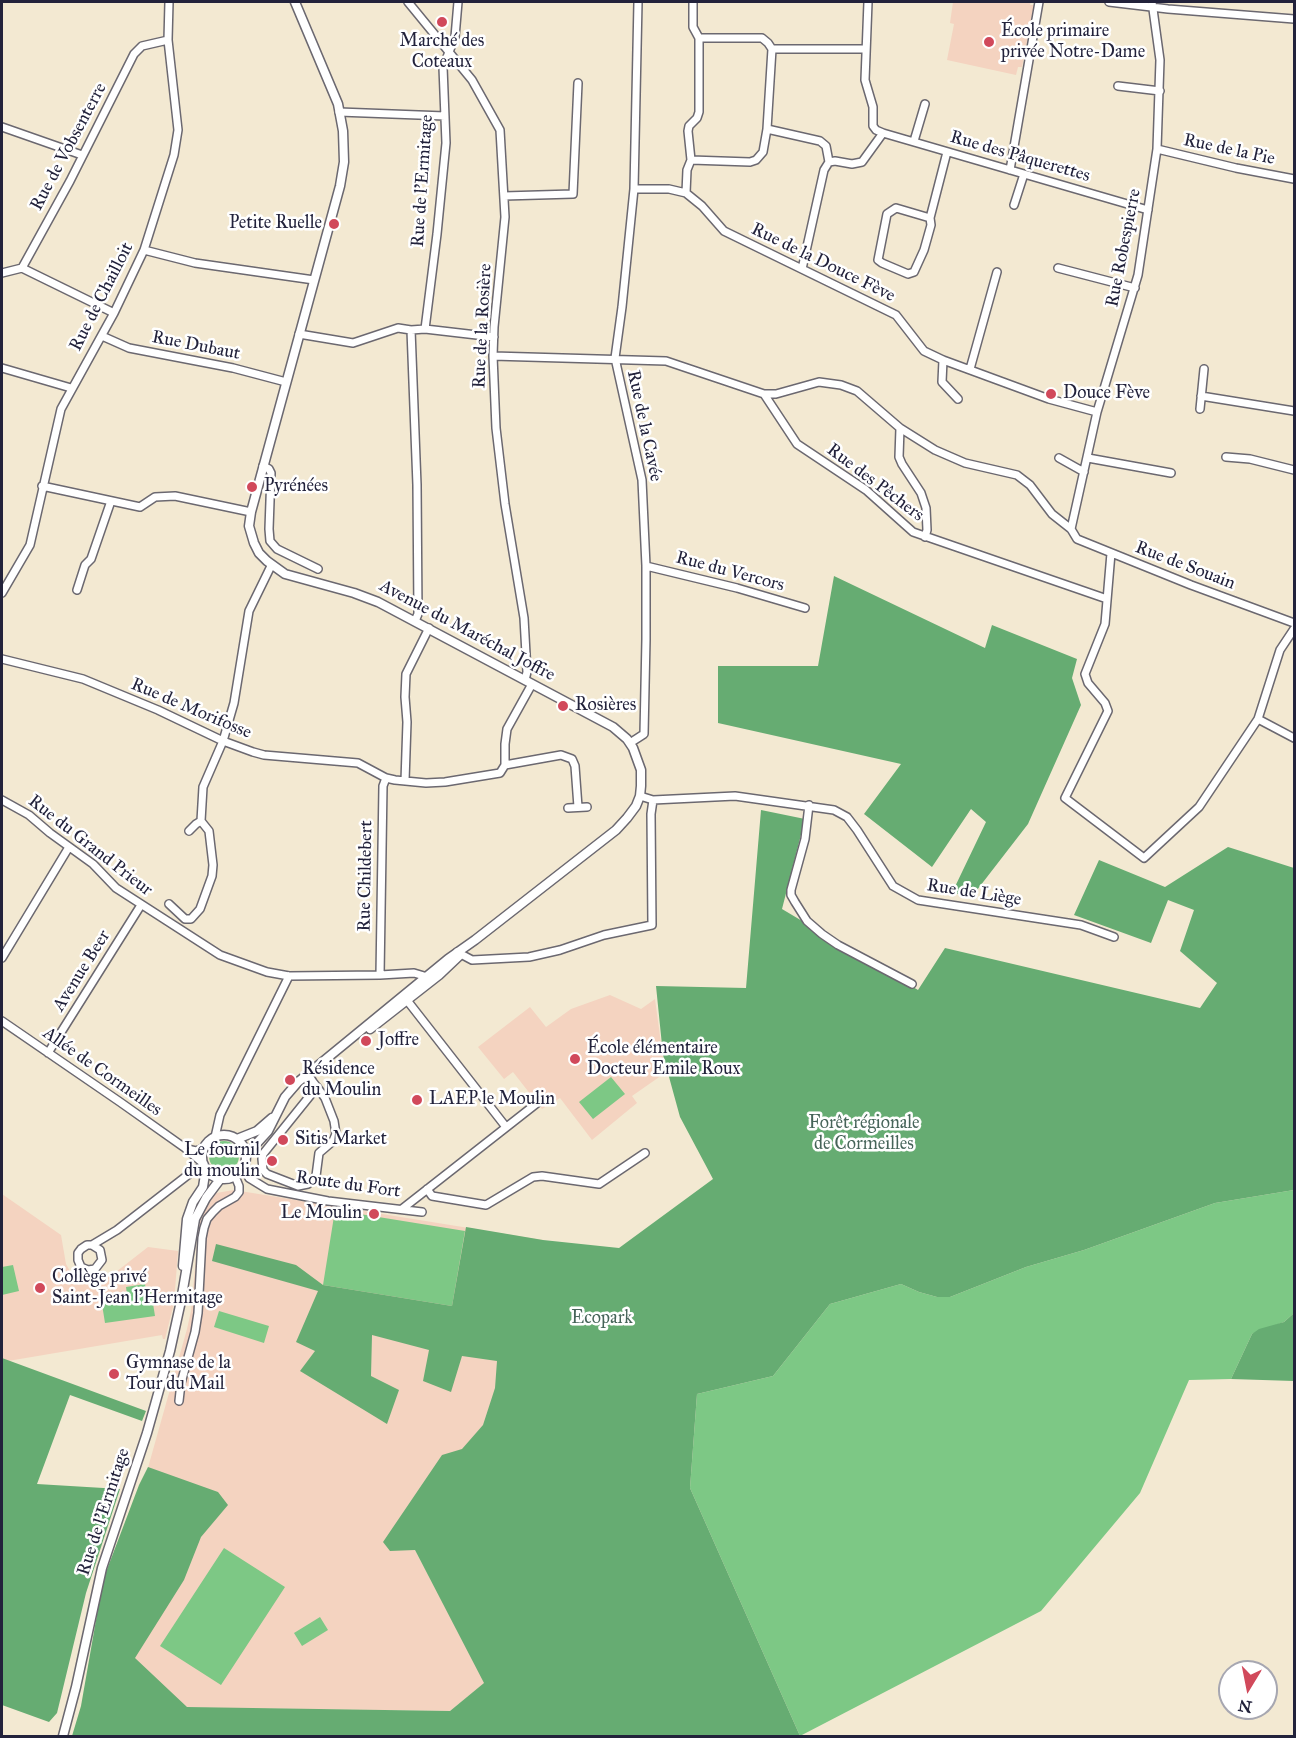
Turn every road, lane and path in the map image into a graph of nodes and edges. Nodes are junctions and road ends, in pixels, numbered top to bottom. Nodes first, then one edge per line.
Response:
1 (169, 2) edge
2 (295, 2) edge
3 (408, 2) edge
4 (458, 2) edge
5 (638, 2) edge
6 (693, 2) edge
7 (868, 2) edge
8 (1039, 2) edge
9 (1109, 2) edge
10 (1152, 4) edge
11 (1294, 19) edge
12 (699, 38) junction
13 (168, 40) junction
14 (772, 49) junction
15 (865, 49) junction
16 (450, 51) junction
17 (578, 83) dead end
18 (1118, 86) dead end
19 (1160, 91) junction
20 (925, 104) dead end
21 (339, 112) junction
22 (445, 116) junction
23 (2, 127) edge
24 (767, 129) junction
25 (883, 133) junction
26 (914, 141) junction
27 (1157, 149) junction
28 (947, 152) junction
29 (82, 156) junction
30 (691, 160) junction
31 (829, 162) junction
32 (1010, 170) junction
33 (1023, 174) junction
34 (1294, 179) edge
35 (634, 189) junction
36 (686, 193) junction
37 (504, 196) junction
38 (1014, 205) dead end
39 (1148, 210) junction
40 (930, 218) junction
41 (144, 250) junction
42 (22, 268) junction
43 (1058, 268) dead end
44 (802, 269) junction
45 (997, 272) dead end
46 (2, 273) edge
47 (314, 280) junction
48 (1135, 288) junction
49 (114, 314) junction
50 (425, 329) junction
51 (411, 330) junction
52 (299, 334) junction
53 (102, 336) junction
54 (494, 337) junction
55 (493, 356) junction
56 (615, 358) junction
57 (943, 360) junction
58 (2, 368) edge
59 (970, 369) junction
60 (1204, 369) dead end
61 (286, 381) junction
62 (71, 388) junction
63 (764, 394) junction
64 (1201, 396) junction
65 (958, 399) dead end
66 (1200, 409) dead end
67 (1294, 411) edge
68 (1097, 412) junction
69 (900, 428) junction
70 (1226, 457) dead end
71 (1059, 458) dead end
72 (1088, 458) junction
73 (263, 466) junction
74 (1294, 470) edge
75 (1084, 472) junction
76 (1171, 473) dead end
77 (42, 486) junction
78 (111, 501) junction
79 (251, 512) junction
80 (1071, 529) junction
81 (925, 537) junction
82 (1111, 554) junction
83 (272, 566) junction
84 (646, 566) junction
85 (318, 569) dead end
86 (77, 590) dead end
87 (2, 594) edge
88 (1107, 599) junction
89 (805, 608) dead end
90 (415, 621) junction
91 (1294, 622) edge
92 (429, 628) junction
93 (1294, 629) edge
94 (2, 658) edge
95 (529, 682) junction
96 (1258, 719) junction
97 (1294, 738) edge
98 (224, 741) junction
99 (630, 743) junction
100 (505, 765) junction
101 (386, 778) junction
102 (405, 781) junction
103 (640, 796) junction
104 (2, 800) edge
105 (653, 800) junction
106 (809, 805) junction
107 (579, 807) junction
108 (587, 807) dead end
109 (568, 808) dead end
110 (201, 822) junction
111 (189, 831) dead end
112 (69, 847) junction
113 (169, 904) dead end
114 (141, 905) junction
115 (178, 912) junction
116 (172, 925) junction
117 (1114, 937) dead end
118 (459, 953) junction
119 (2, 958) edge
120 (380, 975) junction
121 (290, 976) junction
122 (429, 979) junction
123 (912, 984) dead end
124 (409, 990) junction
125 (408, 1000) junction
126 (2, 1021) edge
127 (48, 1053) junction
128 (328, 1058) junction
129 (308, 1074) junction
130 (317, 1087) junction
131 (542, 1100) dead end
132 (274, 1116) junction
133 (506, 1127) junction
134 (214, 1137) junction
135 (237, 1139) junction
136 (185, 1148) junction
137 (204, 1148) junction
138 (645, 1153) dead end
139 (246, 1155) junction
140 (204, 1166) junction
141 (244, 1166) junction
142 (235, 1176) junction
143 (221, 1178) junction
144 (427, 1190) junction
145 (402, 1209) junction
146 (422, 1212) dead end
147 (105, 1237) junction
148 (92, 1245) junction
149 (101, 1253) junction
150 (182, 1299) junction
151 (179, 1401) dead end
152 (63, 1737) edge

1 - 13 street, Rue de Chailloit
2 - 21 street, Avenue du Maréchal Joffre
3 - 16 street, Rue de la Rosière
4 - 16 street, Rue de l'Ermitage
5 - 35 street, Rue de la Cavée
6 - 12 street
7 - 15 street
8 - 32 street
9 - 10 street
10 - 11 street
10 - 19 street, Rue Robespierre
12 - 14 street
12 - 30 street
13 - 29 street, Rue de Vobsenterre
13 - 41 street, Rue de Chailloit
14 - 15 street
14 - 24 street
15 - 25 street
16 - 22 street, Rue de l'Ermitage
16 - 37 street, Rue de la Rosière
17 - 37 street
18 - 19 street
19 - 27 street, Rue Robespierre
20 - 26 street
21 - 22 street
21 - 47 street, Avenue du Maréchal Joffre
22 - 50 street, Rue de l'Ermitage
23 - 29 street
24 - 30 street
24 - 31 street
25 - 26 street, Rue des Pâquerettes
25 - 31 street
26 - 28 street, Rue des Pâquerettes
27 - 34 street, Rue de la Pie
27 - 39 street, Rue Robespierre
28 - 32 street, Rue des Pâquerettes
28 - 40 street
29 - 42 street, Rue de Vobsenterre
30 - 36 street
31 - 44 street
32 - 33 street, Rue des Pâquerettes
33 - 38 street
33 - 39 street, Rue des Pâquerettes
35 - 36 street
35 - 56 street, Rue de la Cavée
36 - 44 street, Rue de la Douce Fève
37 - 54 street, Rue de la Rosière
39 - 48 street, Rue Robespierre
40 - 40 street
41 - 47 street
41 - 49 street, Rue de Chailloit
42 - 46 street
42 - 49 street
43 - 48 street
44 - 57 street, Rue de la Douce Fève
45 - 59 street
47 - 52 street, Avenue du Maréchal Joffre
48 - 68 street, Rue Robespierre
49 - 53 street, Rue de Chailloit
50 - 51 street
50 - 54 street
51 - 52 street
51 - 90 street
52 - 61 street, Avenue du Maréchal Joffre
53 - 61 street, Rue Dubaut
53 - 62 street, Rue de Chailloit
54 - 55 street, Rue de la Rosière
55 - 56 street
55 - 95 street, Rue de la Rosière
56 - 63 street
56 - 84 street, Rue de la Cavée
57 - 59 street, Rue de la Douce Fève
57 - 65 street
58 - 62 street
59 - 68 street, Rue de la Douce Fève
60 - 64 street
61 - 73 street, Avenue du Maréchal Joffre
62 - 77 street, Rue de Chailloit
63 - 69 street, Rue de Souain
63 - 81 street, Rue des Pêchers
64 - 66 street
64 - 67 street
68 - 72 street, Rue Robespierre
69 - 80 street, Rue de Souain
69 - 81 street
70 - 74 street
71 - 75 street
72 - 75 street, Rue Robespierre
72 - 76 street
73 - 79 street, Avenue du Maréchal Joffre
73 - 85 street
75 - 80 street, Rue Robespierre
77 - 78 street
77 - 87 street, Rue de Chailloit
78 - 79 street
78 - 86 street
79 - 83 street, Avenue du Maréchal Joffre
80 - 82 street, Rue de Souain
81 - 88 street, Rue des Pêchers
82 - 88 street
82 - 91 street, Rue de Souain
83 - 90 street, Avenue du Maréchal Joffre
83 - 98 street
84 - 89 street, Rue du Vercors
84 - 99 street, Rue de la Cavée
88 - 96 street
90 - 92 street, Avenue du Maréchal Joffre
92 - 95 street, Avenue du Maréchal Joffre
92 - 102 street
93 - 96 street
94 - 98 street, Rue de Morifosse
95 - 99 street, Avenue du Maréchal Joffre
95 - 100 street
96 - 97 street
98 - 101 street, Rue de Morifosse
98 - 110 street
99 - 103 street, Avenue du Maréchal Joffre
100 - 102 street, Rue de Morifosse
100 - 107 street, Rue de Morifosse
101 - 102 street, Rue de Morifosse
101 - 120 street, Rue Childebert
103 - 105 street
103 - 118 street
104 - 112 street, Rue du Grand Prieur
105 - 106 street, Rue de Liège
105 - 118 street
106 - 117 street, Rue de Liège
106 - 123 street
107 - 108 street
107 - 109 street
110 - 111 street
110 - 115 street
112 - 114 street, Rue du Grand Prieur
112 - 119 street
113 - 115 street
114 - 116 street, Rue du Grand Prieur
114 - 127 street, Avenue Beer
115 - 116 street
116 - 121 street, Rue du Grand Prieur
118 - 122 street
118 - 122 street
120 - 121 street, Rue du Grand Prieur
120 - 122 street, Rue du Grand Prieur
121 - 134 street
122 - 124 street
122 - 125 street
124 - 125 street
124 - 128 street
125 - 128 street
125 - 133 street
126 - 127 street, Allée de Cormeilles
127 - 136 street, Allée de Cormeilles
128 - 129 street
129 - 130 street
129 - 132 street
130 - 130 street
131 - 133 street
132 - 135 street
132 - 139 street
133 - 144 street
134 - 135 street
134 - 137 street
135 - 139 street
136 - 137 street
136 - 140 street, Allée de Cormeilles
137 - 140 street
138 - 144 street
139 - 141 street
140 - 143 street
140 - 147 street
140 - 150 street, Rue de l'Ermitage
141 - 142 street
141 - 145 street, Route du Fort
142 - 143 street
142 - 151 street
143 - 150 street, Rue de l'Ermitage
144 - 145 street
145 - 146 street, Route du Fort
147 - 148 street
147 - 149 street
148 - 149 street
148 - 149 street
150 - 152 street, Rue de l'Ermitage

